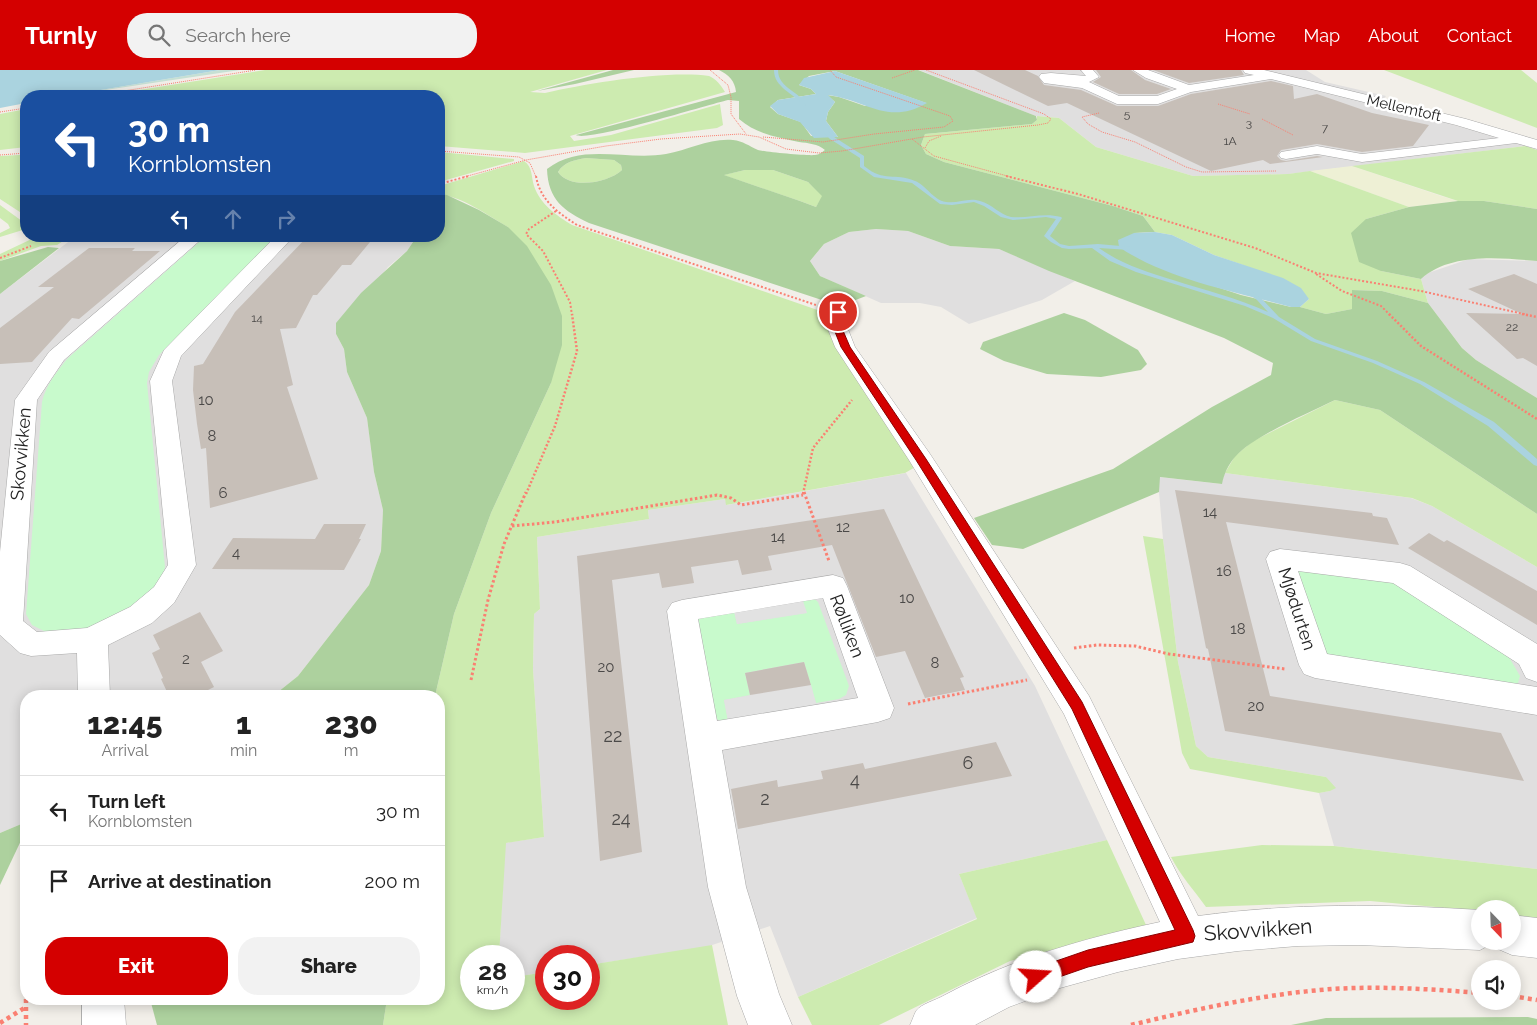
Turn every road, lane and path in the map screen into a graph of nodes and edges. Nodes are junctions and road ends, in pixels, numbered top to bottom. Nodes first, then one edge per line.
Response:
1 (256, 70) edge
2 (710, 70) edge
3 (830, 70) edge
4 (915, 70) edge
5 (926, 70) edge
6 (1087, 70) edge
7 (1139, 70) edge
8 (1295, 70) edge
9 (1257, 72) edge
10 (892, 78) dead end
11 (1188, 89) junction
12 (130, 90) edge
13 (1324, 90) junction
14 (20, 109) edge
15 (0, 112) edge
16 (1105, 112) dead end
17 (946, 134) junction
18 (746, 135) junction
19 (759, 137) junction
20 (912, 138) junction
21 (1521, 140) junction
22 (1537, 145) edge
23 (925, 148) junction
24 (445, 151) edge
25 (20, 153) edge
26 (0, 155) edge
27 (1286, 155) joint
28 (526, 160) junction
29 (445, 182) edge
30 (556, 211) junction
31 (190, 242) edge
32 (280, 242) edge
33 (30, 246) dead end
34 (0, 258) edge
35 (1316, 273) junction
36 (838, 312) joint
37 (1537, 317) edge
38 (868, 380) junction
39 (1537, 419) edge
40 (803, 495) junction
41 (512, 526) junction
42 (833, 586) junction
43 (92, 639) junction
44 (1050, 663) junction
45 (1315, 665) junction
46 (1537, 669) edge
47 (471, 680) dead end
48 (94, 690) edge
49 (1537, 701) edge
50 (878, 708) junction
51 (704, 738) junction
52 (1471, 929) edge
53 (1521, 935) edge
54 (1187, 936) junction
55 (1537, 938) edge
56 (1471, 993) edge
57 (1521, 997) edge
58 (1537, 1000) edge
59 (103, 1005) edge
60 (26, 1007) joint
61 (0, 1023) edge
62 (26, 1025) edge
63 (104, 1025) edge
64 (770, 1025) edge
65 (932, 1025) edge
66 (1131, 1025) edge

1 - 12 path
2 - 18 path
3 - 19 path
4 - 10 path
5 - 17 path
6 - 11 street, Mellemtoft
7 - 11 street
8 - 13 street
9 - 11 street, Mellemtoft
9 - 13 street, Mellemtoft
13 - 21 street, Mellemtoft
14 - 15 path
16 - 27 path
17 - 20 path
17 - 23 path
18 - 19 path
18 - 28 path
19 - 20 path
20 - 23 path
21 - 22 street, Mellemtoft
21 - 27 street
23 - 35 path
24 - 28 path
25 - 26 path
28 - 29 path
28 - 30 path
30 - 36 path
30 - 41 path
31 - 43 street, Skovvikken
32 - 43 street, Skovvikken
33 - 34 path
35 - 37 path
35 - 39 path
36 - 38 street
38 - 40 path
38 - 44 street
40 - 41 path
40 - 42 path
41 - 47 path
42 - 50 street, Rølliken
42 - 51 street, Rølliken
43 - 48 street
44 - 45 path
44 - 50 path
44 - 54 street
45 - 46 street, Mjødurten
45 - 49 street, Mjødurten
50 - 51 street
51 - 64 street, Rølliken
52 - 54 street, Skovvikken
53 - 55 street
54 - 65 street, Skovvikken
56 - 66 path
57 - 58 path
59 - 63 street
60 - 61 path
60 - 62 path

